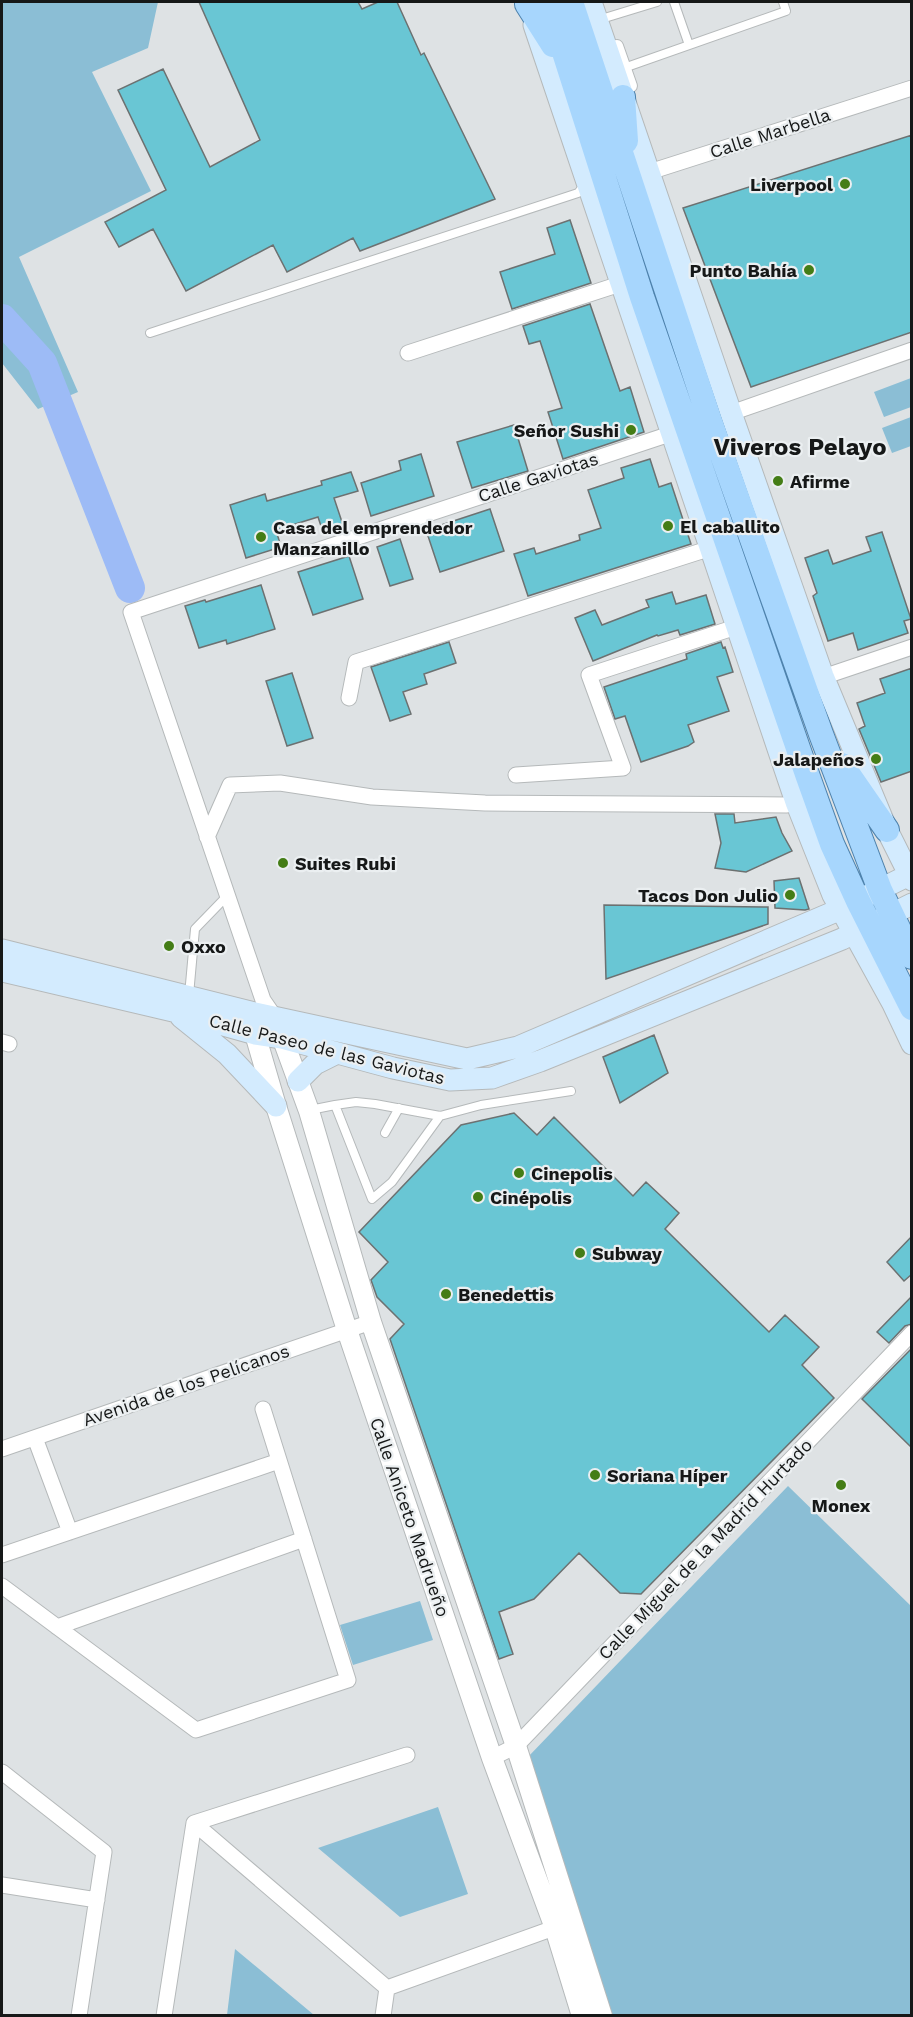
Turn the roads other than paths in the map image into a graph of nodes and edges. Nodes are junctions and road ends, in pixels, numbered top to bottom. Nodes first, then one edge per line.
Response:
1 (534, 2) edge
2 (572, 2) edge
3 (657, 2) edge
4 (674, 2) edge
5 (783, 2) edge
6 (599, 11) edge
7 (689, 45) junction
8 (619, 70) junction
9 (912, 88) edge
10 (623, 97) joint
11 (578, 98) junction
12 (646, 174) junction
13 (587, 180) junction
14 (620, 284) junction
15 (150, 333) dead end
16 (912, 350) edge
17 (408, 353) dead end
18 (734, 411) junction
19 (673, 433) junction
20 (711, 548) junction
21 (736, 627) junction
22 (912, 647) edge
23 (819, 678) junction
24 (349, 698) dead end
25 (821, 734) junction
26 (516, 775) dead end
27 (796, 802) junction
28 (887, 830) junction
29 (207, 837) junction
30 (911, 872) edge
31 (880, 890) junction
32 (227, 896) junction
33 (850, 905) junction
34 (881, 920) edge
35 (2, 950) edge
36 (912, 957) edge
37 (2, 970) edge
38 (189, 997) junction
39 (912, 1008) edge
40 (264, 1010) junction
41 (173, 1011) junction
42 (255, 1034) junction
43 (282, 1038) junction
44 (912, 1044) edge
45 (337, 1053) junction
46 (298, 1081) junction
47 (571, 1091) dead end
48 (335, 1105) junction
49 (276, 1106) junction
50 (399, 1108) junction
51 (309, 1111) junction
52 (440, 1116) junction
53 (385, 1133) dead end
54 (371, 1322) junction
55 (347, 1330) junction
56 (912, 1332) edge
57 (263, 1409) dead end
58 (35, 1438) junction
59 (2, 1449) edge
60 (279, 1461) junction
61 (70, 1532) junction
62 (304, 1539) junction
63 (2, 1555) edge
64 (2, 1586) edge
65 (57, 1627) junction
66 (516, 1746) junction
67 (407, 1755) dead end
68 (492, 1758) junction
69 (2, 1772) edge
70 (194, 1823) junction
71 (2, 1886) edge
72 (97, 1900) junction
73 (564, 1925) junction
74 (387, 1988) junction
75 (79, 2016) edge
76 (164, 2016) edge
77 (383, 2016) edge
78 (582, 2016) edge
79 (602, 2016) edge

1 - 11 main road
1 - 13 main road
2 - 12 main road
3 - 6 lane
4 - 7 lane
5 - 7 lane
6 - 8 main road
7 - 8 lane
8 - 10 main road
8 - 12 street
9 - 12 street, Calle Marbella
10 - 12 main road
11 - 13 main road
11 - 33 main road
12 - 18 main road
12 - 23 main road
13 - 14 main road
13 - 15 lane
14 - 17 street
14 - 19 main road
16 - 18 street
18 - 23 main road
19 - 20 main road
19 - 29 street, Calle Gaviotas
20 - 21 main road
20 - 24 street
21 - 26 street
21 - 27 main road
22 - 23 street
23 - 25 main road
23 - 28 main road
23 - 30 street
25 - 28 main road
25 - 31 main road
27 - 29 street
27 - 33 main road
28 - 30 main road
29 - 32 street
30 - 31 main road, Calle Paseo de las Gaviotas
31 - 33 main road, Calle Paseo de las Gaviotas
31 - 34 main road
32 - 38 lane
32 - 40 street
33 - 34 main road
33 - 40 main road, Calle Paseo de las Gaviotas
34 - 36 main road
34 - 39 main road
34 - 44 main road
34 - 45 main road, Calle Paseo de las Gaviotas
35 - 38 main road, Calle Paseo de las Gaviotas
37 - 41 main road, Calle Paseo de las Gaviotas
38 - 40 main road, Calle Paseo de las Gaviotas
40 - 42 street, Calle Aniceto Madrueño
40 - 43 street, Calle Aniceto Madrueño
41 - 42 main road, Calle Paseo de las Gaviotas
41 - 49 main road
42 - 43 main road, Calle Paseo de las Gaviotas
42 - 49 street, Calle Aniceto Madrueño
43 - 45 main road, Calle Paseo de las Gaviotas
43 - 46 street, Calle Aniceto Madrueño
45 - 46 main road
46 - 51 street, Calle Aniceto Madrueño
47 - 52 lane
48 - 50 lane
48 - 51 lane
48 - 52 lane
49 - 55 street, Calle Aniceto Madrueño
50 - 52 lane
50 - 53 lane
51 - 54 street, Calle Aniceto Madrueño
54 - 55 street, Avenida de los Pelícanos
54 - 66 street, Calle Aniceto Madrueño
55 - 58 street, Avenida de los Pelícanos
55 - 68 street, Calle Aniceto Madrueño
56 - 66 street, Calle Miguel de la Madrid Hurtado
57 - 60 street
58 - 59 street, Avenida de los Pelícanos
58 - 61 street
60 - 61 street
60 - 62 street
61 - 63 street
62 - 65 street
62 - 65 street
64 - 65 street
66 - 68 street, Calle Miguel de la Madrid Hurtado
66 - 73 street, Calle Aniceto Madrueño
67 - 70 street
68 - 73 street, Calle Aniceto Madrueño
69 - 72 street
70 - 74 street
70 - 76 street
71 - 72 street
72 - 75 street
73 - 74 street
73 - 78 street, Calle Aniceto Madrueño
73 - 79 street, Calle Aniceto Madrueño
74 - 77 street

